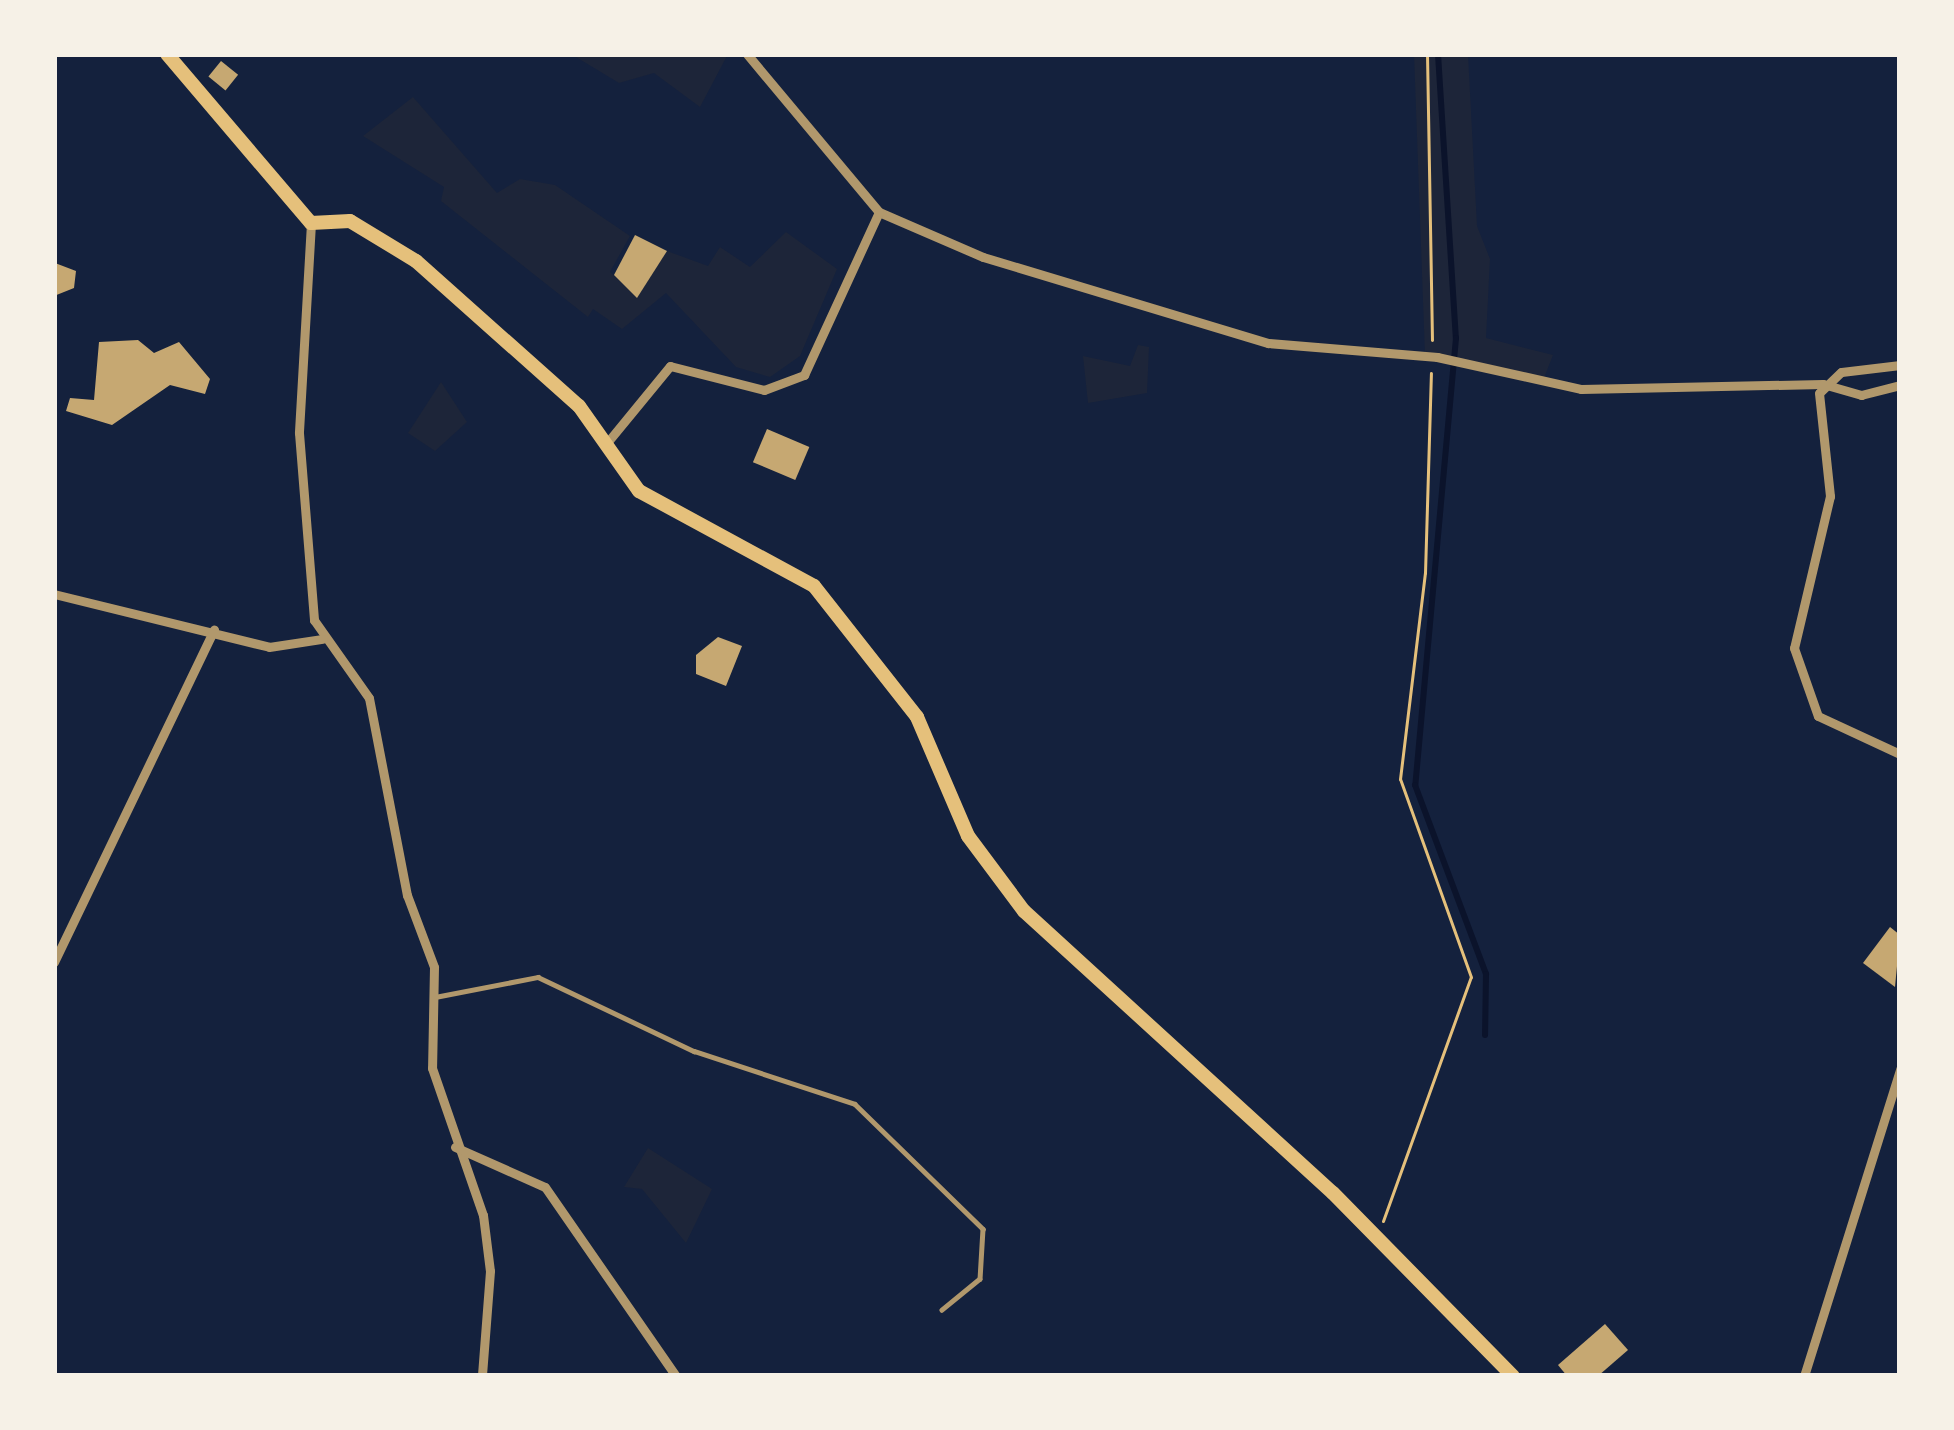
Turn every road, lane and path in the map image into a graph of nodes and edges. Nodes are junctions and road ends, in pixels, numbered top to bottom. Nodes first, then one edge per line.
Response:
1 (166, 54) edge
2 (747, 54) edge
3 (1427, 54) edge
4 (879, 212) junction
5 (311, 223) junction
6 (1434, 357) junction
7 (1900, 365) edge
8 (1823, 384) junction
9 (1900, 385) edge
10 (605, 445) junction
11 (54, 594) edge
12 (214, 630) junction
13 (322, 639) junction
14 (1900, 754) edge
15 (54, 962) edge
16 (435, 998) junction
17 (1900, 1069) edge
18 (455, 1147) junction
19 (1372, 1232) junction
20 (941, 1310) dead end
21 (482, 1376) edge
22 (676, 1376) edge
23 (1513, 1376) edge
24 (1804, 1376) edge

1 - 5 main road
2 - 4 street
3 - 6 path
4 - 6 street
4 - 10 street
5 - 10 main road
5 - 13 street
6 - 8 street
6 - 19 path
7 - 8 street
8 - 9 street
8 - 14 street
10 - 19 main road
11 - 12 street
12 - 13 street
12 - 15 street
13 - 16 street
16 - 18 street
16 - 20 lane
17 - 24 street
18 - 21 street
18 - 22 street
19 - 23 main road

